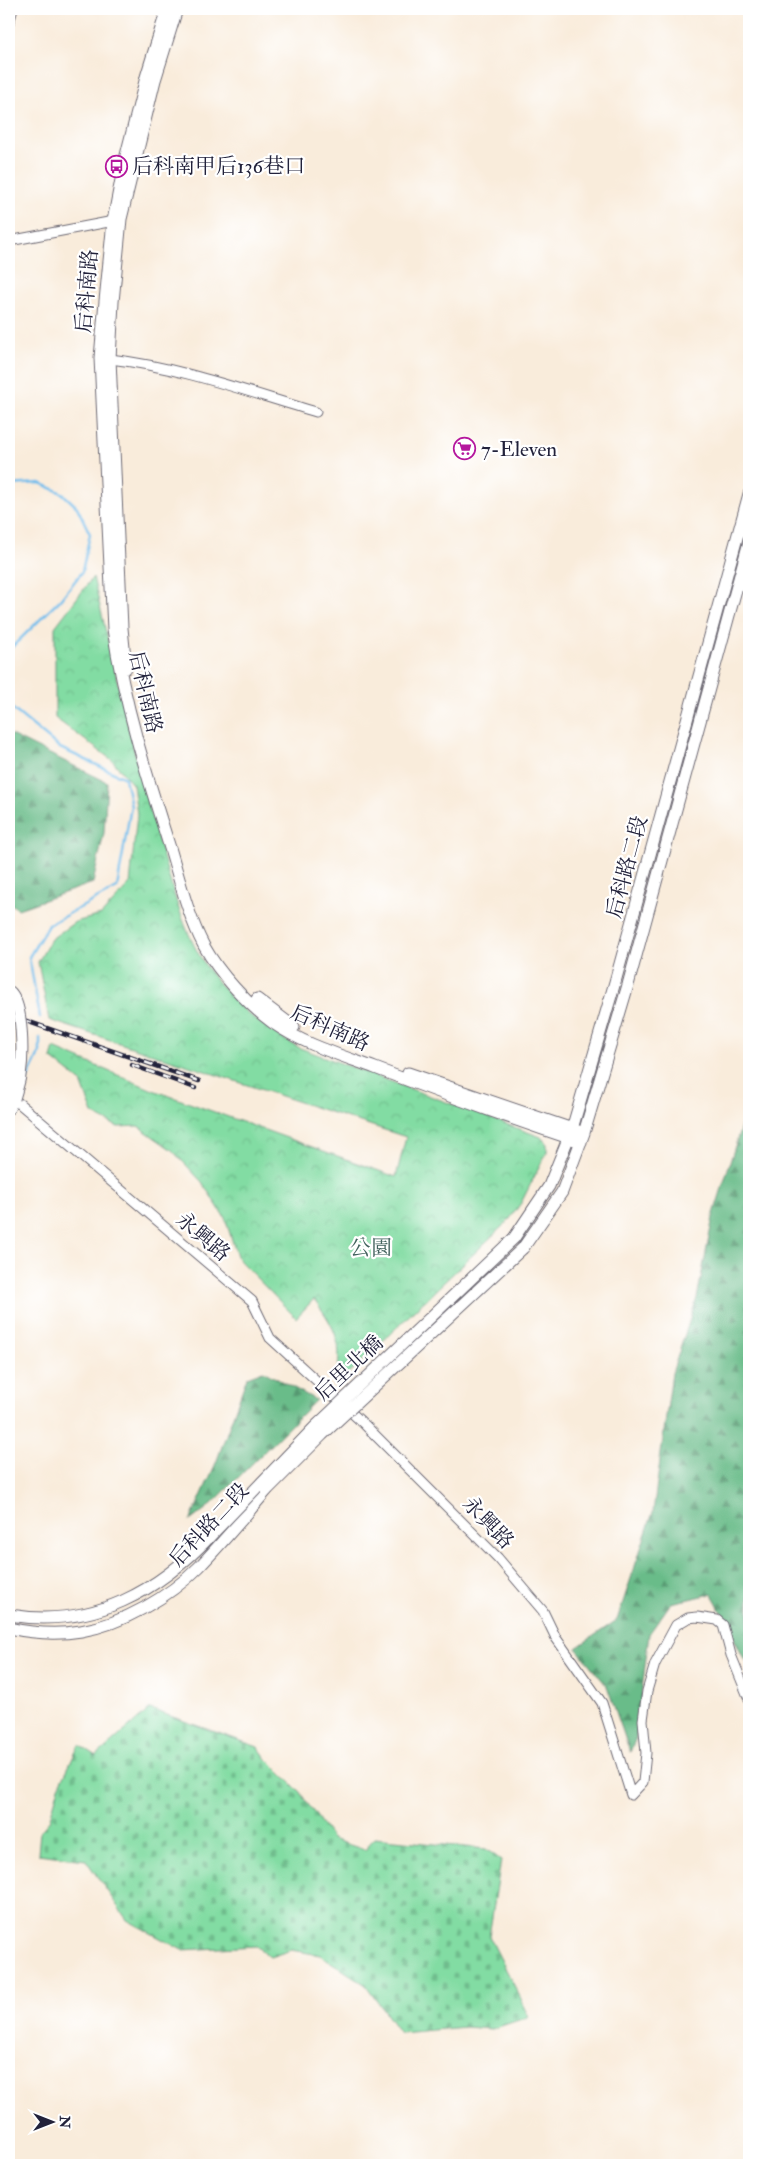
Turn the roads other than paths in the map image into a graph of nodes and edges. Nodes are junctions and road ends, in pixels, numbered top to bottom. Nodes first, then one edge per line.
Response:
1 (13, 9) edge
2 (167, 9) edge
3 (177, 9) edge
4 (9, 23) edge
5 (150, 78) junction
6 (117, 220) junction
7 (9, 241) edge
8 (105, 359) junction
9 (316, 412) dead end
10 (749, 494) edge
11 (749, 542) edge
12 (719, 601) junction
13 (733, 604) junction
14 (650, 856) junction
15 (662, 858) junction
16 (9, 991) edge
17 (11, 1103) edge
18 (570, 1133) junction
19 (582, 1138) junction
20 (514, 1238) joint
21 (523, 1248) joint
22 (267, 1490) joint
23 (215, 1531) joint
24 (9, 1615) edge
25 (9, 1628) edge
26 (749, 1700) edge

1 - 4 street
2 - 5 street, 后科南路
3 - 5 street, 后科南路
5 - 6 street, 后科南路
6 - 7 street
6 - 8 street, 后科南路
8 - 9 street
8 - 18 street, 后科南路
10 - 12 street, 后科路二段
11 - 13 street, 后科路二段
12 - 13 street
12 - 14 street, 后科路二段
13 - 15 street, 后科路二段
14 - 15 street
14 - 18 street, 后科路二段
15 - 19 street, 后科路二段
16 - 17 street, bridge
17 - 26 street, 永興路
18 - 19 street, 后科南路
18 - 20 street, 后科路二段
19 - 21 street, 后科路二段
20 - 23 street, 后里北橋, bridge
21 - 22 street, 后里北橋, bridge
22 - 25 street, 后科路二段
23 - 24 street, 后科路二段

